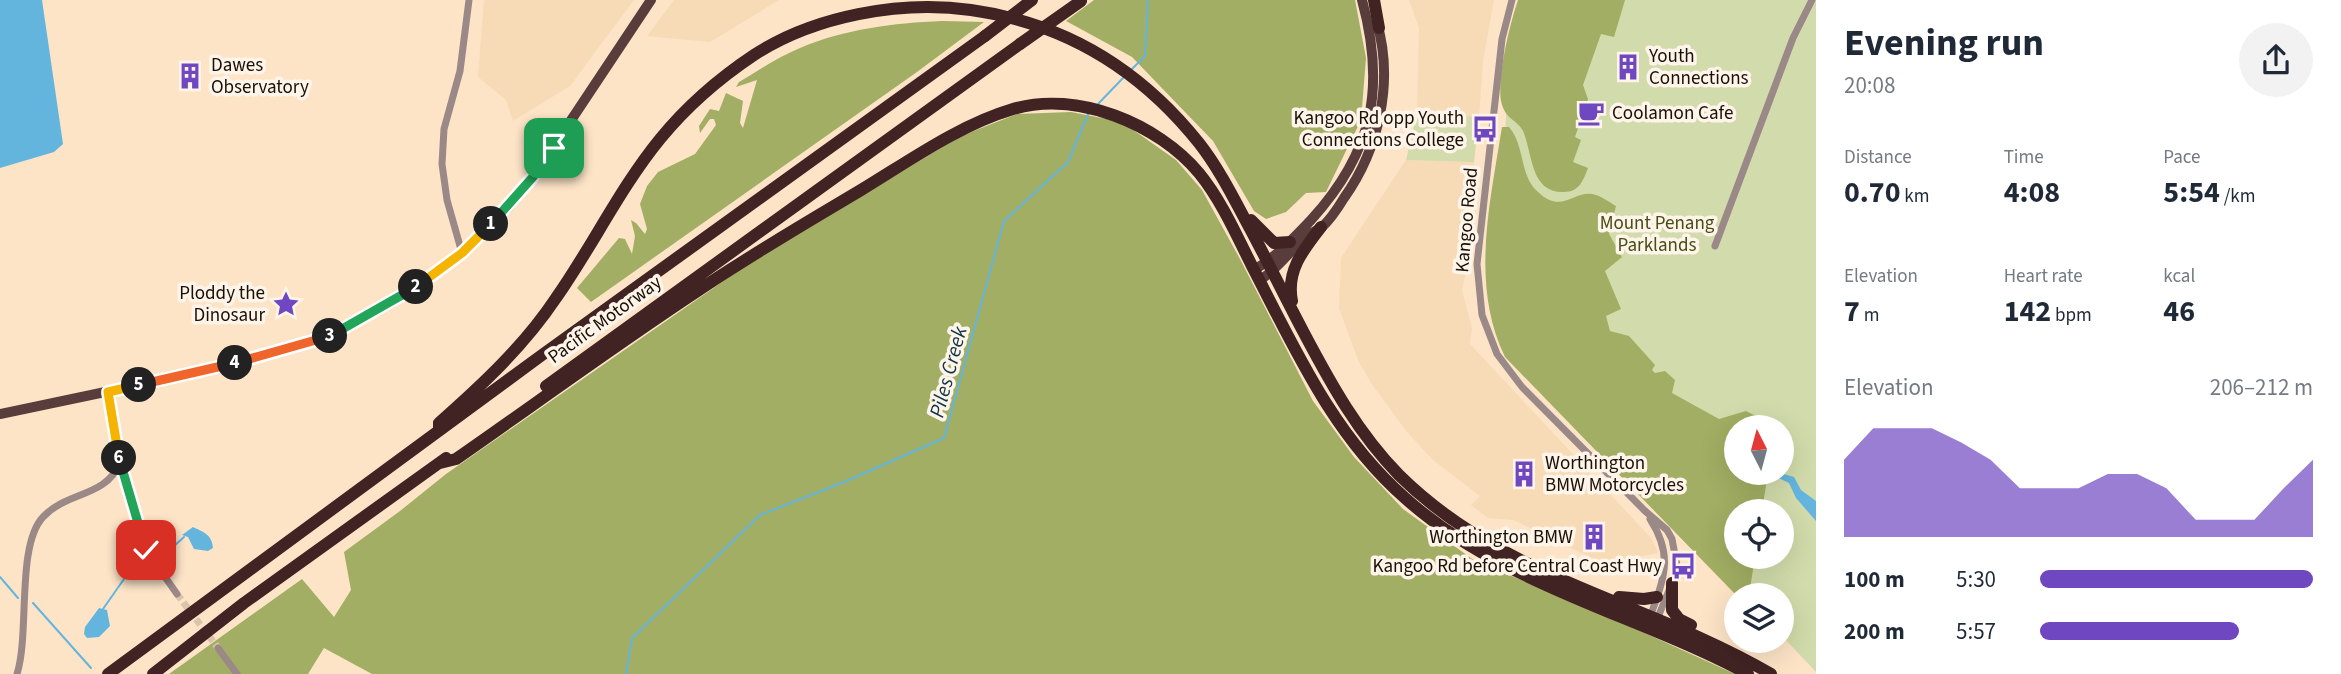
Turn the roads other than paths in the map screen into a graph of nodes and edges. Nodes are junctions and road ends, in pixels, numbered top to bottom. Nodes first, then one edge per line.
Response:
1 (469, 0) edge
2 (650, 0) edge
3 (1032, 0) edge
4 (1362, 0) edge
5 (1372, 0) edge
6 (1512, 0) edge
7 (1812, 0) edge
8 (1082, 1) edge
9 (1379, 28) joint
10 (1235, 201) junction
11 (1321, 227) junction
12 (1290, 242) junction
13 (1716, 246) dead end
14 (462, 253) junction
15 (1270, 267) junction
16 (1257, 275) junction
17 (1297, 318) junction
18 (108, 392) junction
19 (0, 414) edge
20 (439, 430) junction
21 (120, 463) junction
22 (440, 463) junction
23 (1644, 510) junction
24 (1664, 549) junction
25 (1676, 554) junction
26 (1668, 579) junction
27 (1562, 580) junction
28 (177, 594) tunnel mouth
29 (1657, 597) junction
30 (1652, 622) junction
31 (1724, 644) edge
32 (218, 648) tunnel mouth
33 (1724, 649) edge
34 (1735, 653) edge
35 (17, 674) edge
36 (108, 674) edge
37 (153, 674) edge
38 (237, 674) edge
39 (1748, 674) edge
40 (1771, 674) edge

1 - 14 street
2 - 14 main road
3 - 20 highway, Pacific Motorway, bridge
4 - 12 main road
5 - 9 highway
6 - 23 street, Kangoo Road
7 - 13 street
8 - 22 highway, Pacific Motorway, bridge
9 - 11 main road
10 - 12 highway
10 - 15 highway
10 - 20 highway
11 - 15 main road
11 - 17 highway
12 - 15 main road
14 - 18 main road
15 - 16 main road
15 - 17 highway
16 - 22 highway
16 - 30 highway
17 - 27 highway
18 - 19 main road
18 - 21 street
20 - 36 highway, Pacific Motorway
21 - 28 street
21 - 35 street
22 - 37 highway, Pacific Motorway
23 - 24 street, Kangoo Road
23 - 25 street, Kangoo Road
24 - 25 street
24 - 26 street, Kangoo Road
25 - 26 street, Kangoo Road
26 - 29 street, Kangoo Road
26 - 30 street, Kangoo Road
26 - 31 highway
27 - 29 highway
27 - 30 highway
29 - 30 street, Kangoo Road
30 - 33 highway
30 - 39 highway
32 - 38 street
34 - 40 highway

